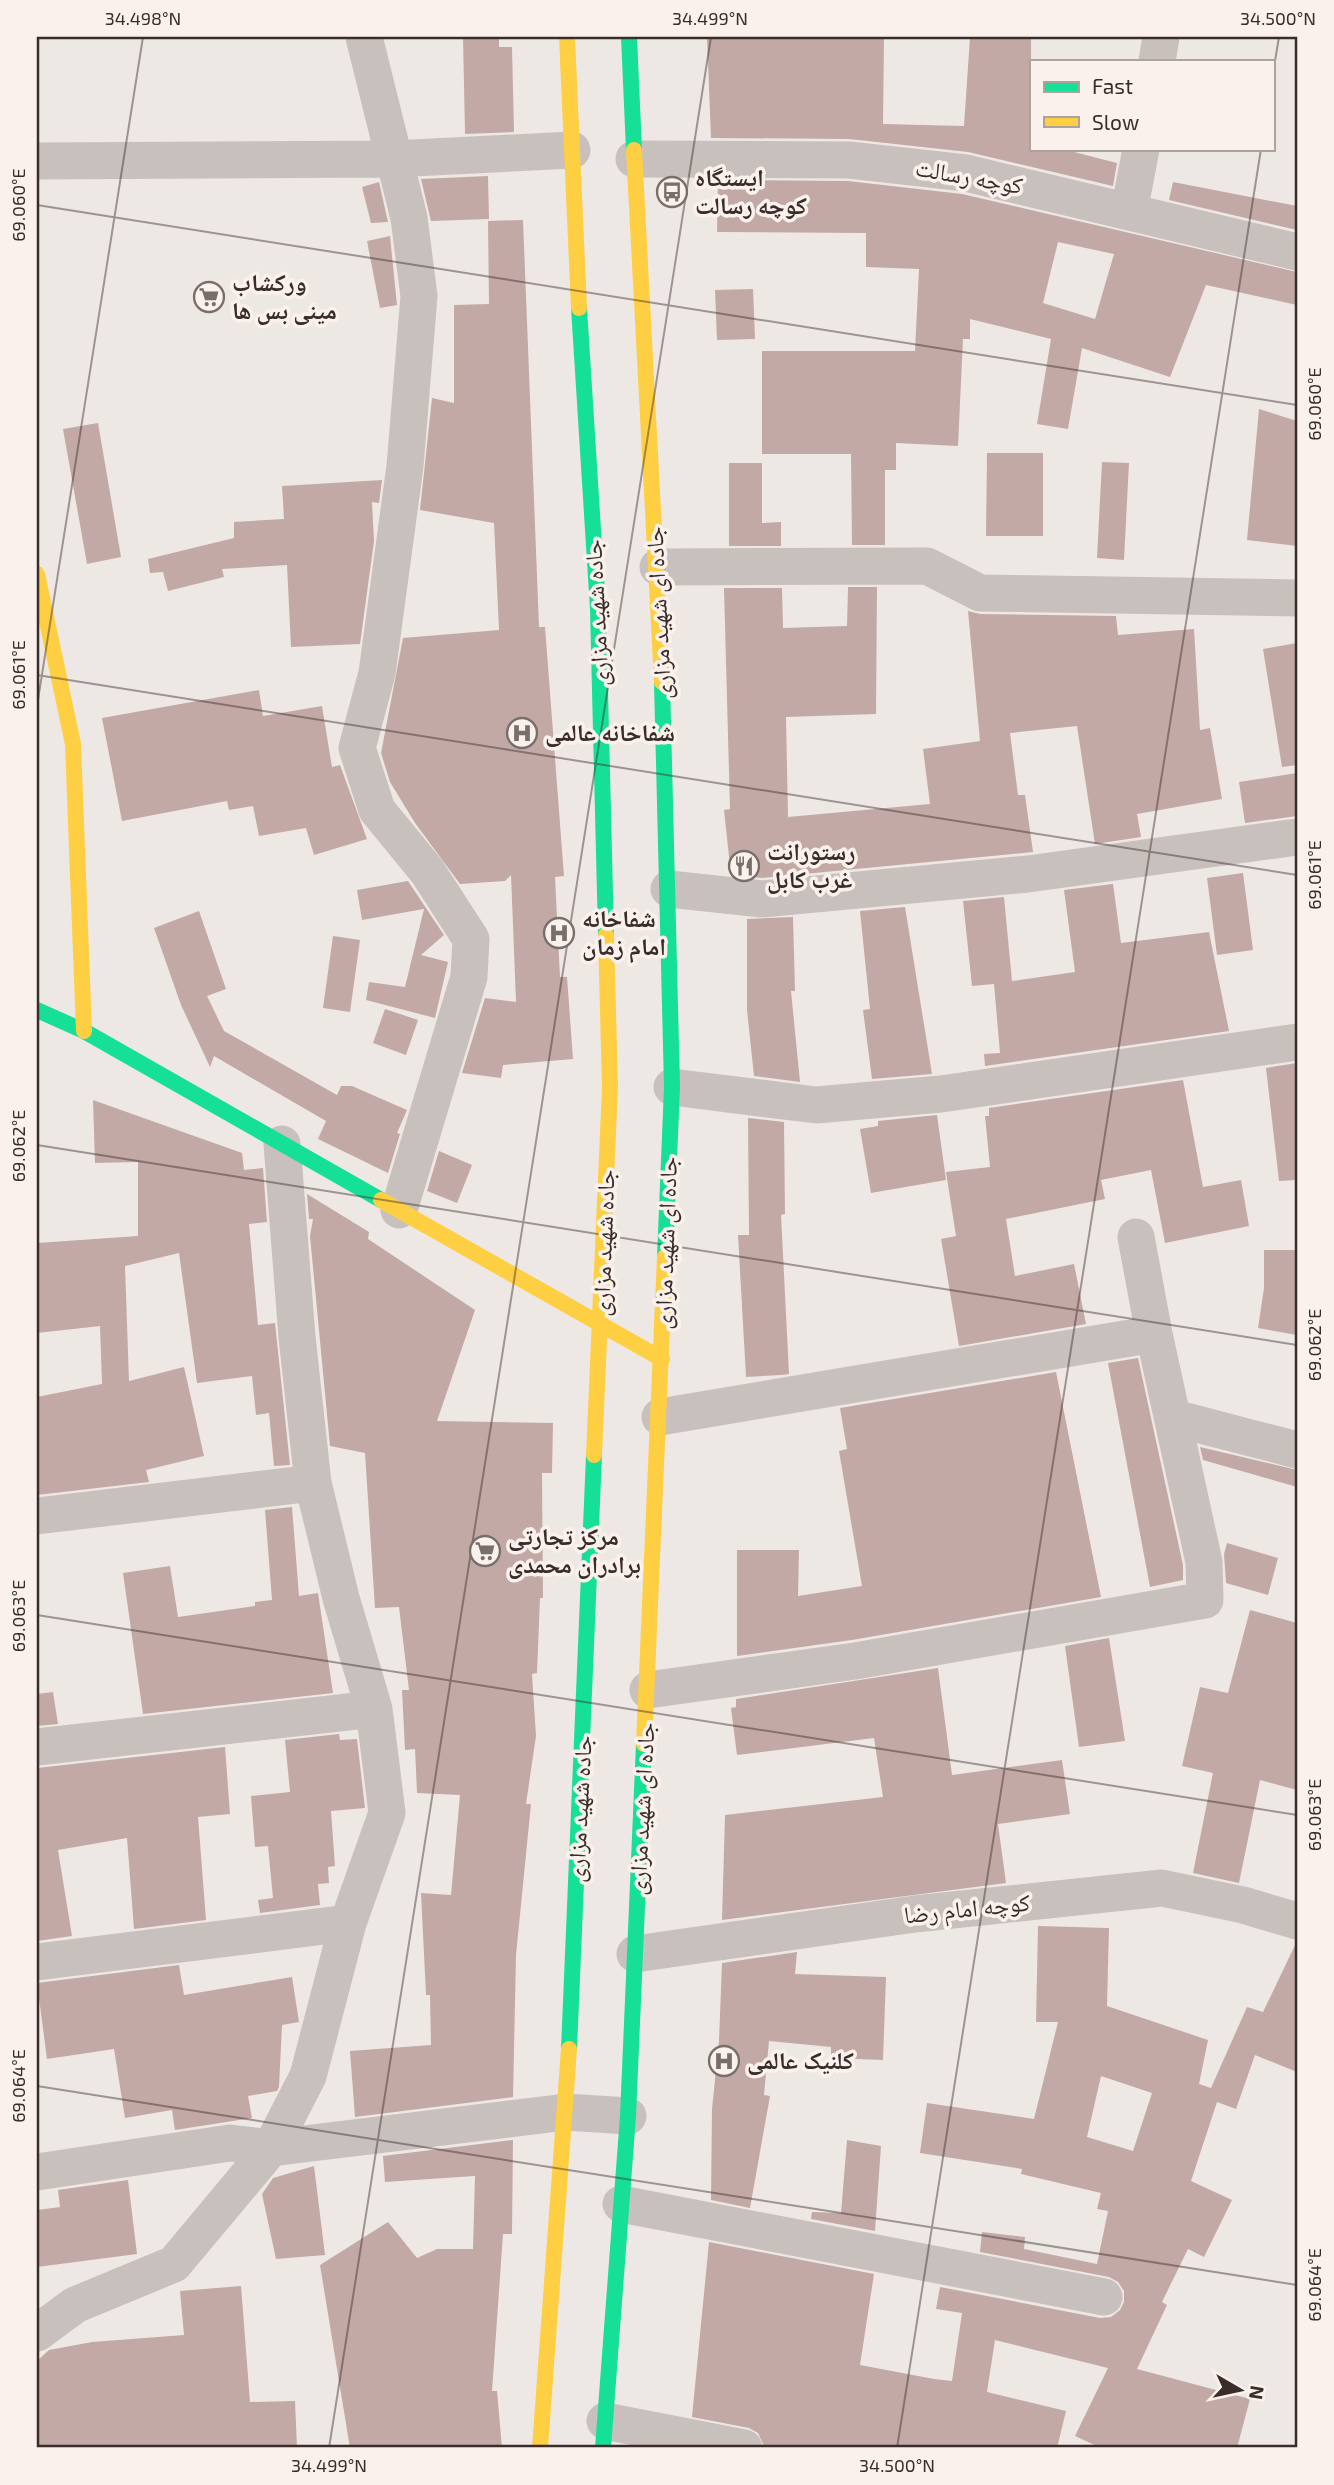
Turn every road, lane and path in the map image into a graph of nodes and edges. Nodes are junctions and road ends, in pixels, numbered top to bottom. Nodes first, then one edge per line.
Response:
1 (364, 37) edge
2 (567, 37) edge
3 (629, 37) edge
4 (1161, 37) edge
5 (1157, 60) edge
6 (572, 150) junction
7 (1141, 150) edge
8 (393, 159) junction
9 (635, 159) junction
10 (37, 161) edge
11 (1129, 212) junction
12 (1297, 252) edge
13 (658, 567) junction
14 (37, 574) edge
15 (1297, 598) edge
16 (1297, 837) edge
17 (669, 889) junction
18 (37, 1010) edge
19 (84, 1031) junction
20 (1297, 1042) edge
21 (672, 1087) junction
22 (282, 1144) junction
23 (399, 1210) junction
24 (1136, 1237) dead end
25 (601, 1325) junction
26 (1154, 1334) junction
27 (662, 1359) junction
28 (660, 1418) junction
29 (1174, 1419) junction
30 (1297, 1450) edge
31 (313, 1483) junction
32 (37, 1516) edge
33 (648, 1690) junction
34 (374, 1709) junction
35 (37, 1747) edge
36 (1297, 1921) edge
37 (348, 1923) junction
38 (635, 1954) junction
39 (37, 1962) edge
40 (566, 2112) junction
41 (628, 2116) junction
42 (271, 2148) junction
43 (37, 2172) edge
44 (621, 2204) junction
45 (1104, 2297) dead end
46 (37, 2333) edge
47 (604, 2434) edge
48 (540, 2448) edge
49 (744, 2448) edge

1 - 8 street
2 - 6 main road, جاده شهید مزاری
3 - 9 main road, جاده ای شهید مزاری
4 - 5 street
6 - 8 street
6 - 25 main road, جاده شهید مزاری
7 - 11 street
8 - 10 street
8 - 23 street
9 - 11 street, کوچه رسالت
9 - 13 main road, جاده ای شهید مزاری
11 - 12 street, کوچه رسالت
13 - 15 street
13 - 17 main road, جاده ای شهید مزاری
14 - 19 main road
16 - 17 street
17 - 21 main road, جاده ای شهید مزاری
18 - 19 main road
19 - 22 main road
20 - 21 street
21 - 27 main road, جاده ای شهید مزاری
22 - 23 main road
22 - 31 street
23 - 25 main road
24 - 26 street
25 - 27 main road
25 - 40 main road, جاده شهید مزاری
26 - 28 street
26 - 29 street
27 - 28 main road, جاده ای شهید مزاری
28 - 33 main road, جاده ای شهید مزاری
29 - 30 street
29 - 33 street
31 - 32 street
31 - 34 street
33 - 38 main road, جاده ای شهید مزاری
34 - 35 street
34 - 37 street
36 - 38 street, کوچه امام رضا
37 - 39 street
37 - 42 street
38 - 41 main road, جاده ای شهید مزاری
40 - 41 street
40 - 42 street
40 - 48 main road, جاده شهید مزاری
41 - 44 main road, جاده ای شهید مزاری
42 - 43 street
42 - 46 street
44 - 45 street
44 - 47 main road, جاده ای شهید مزاری
47 - 49 street

